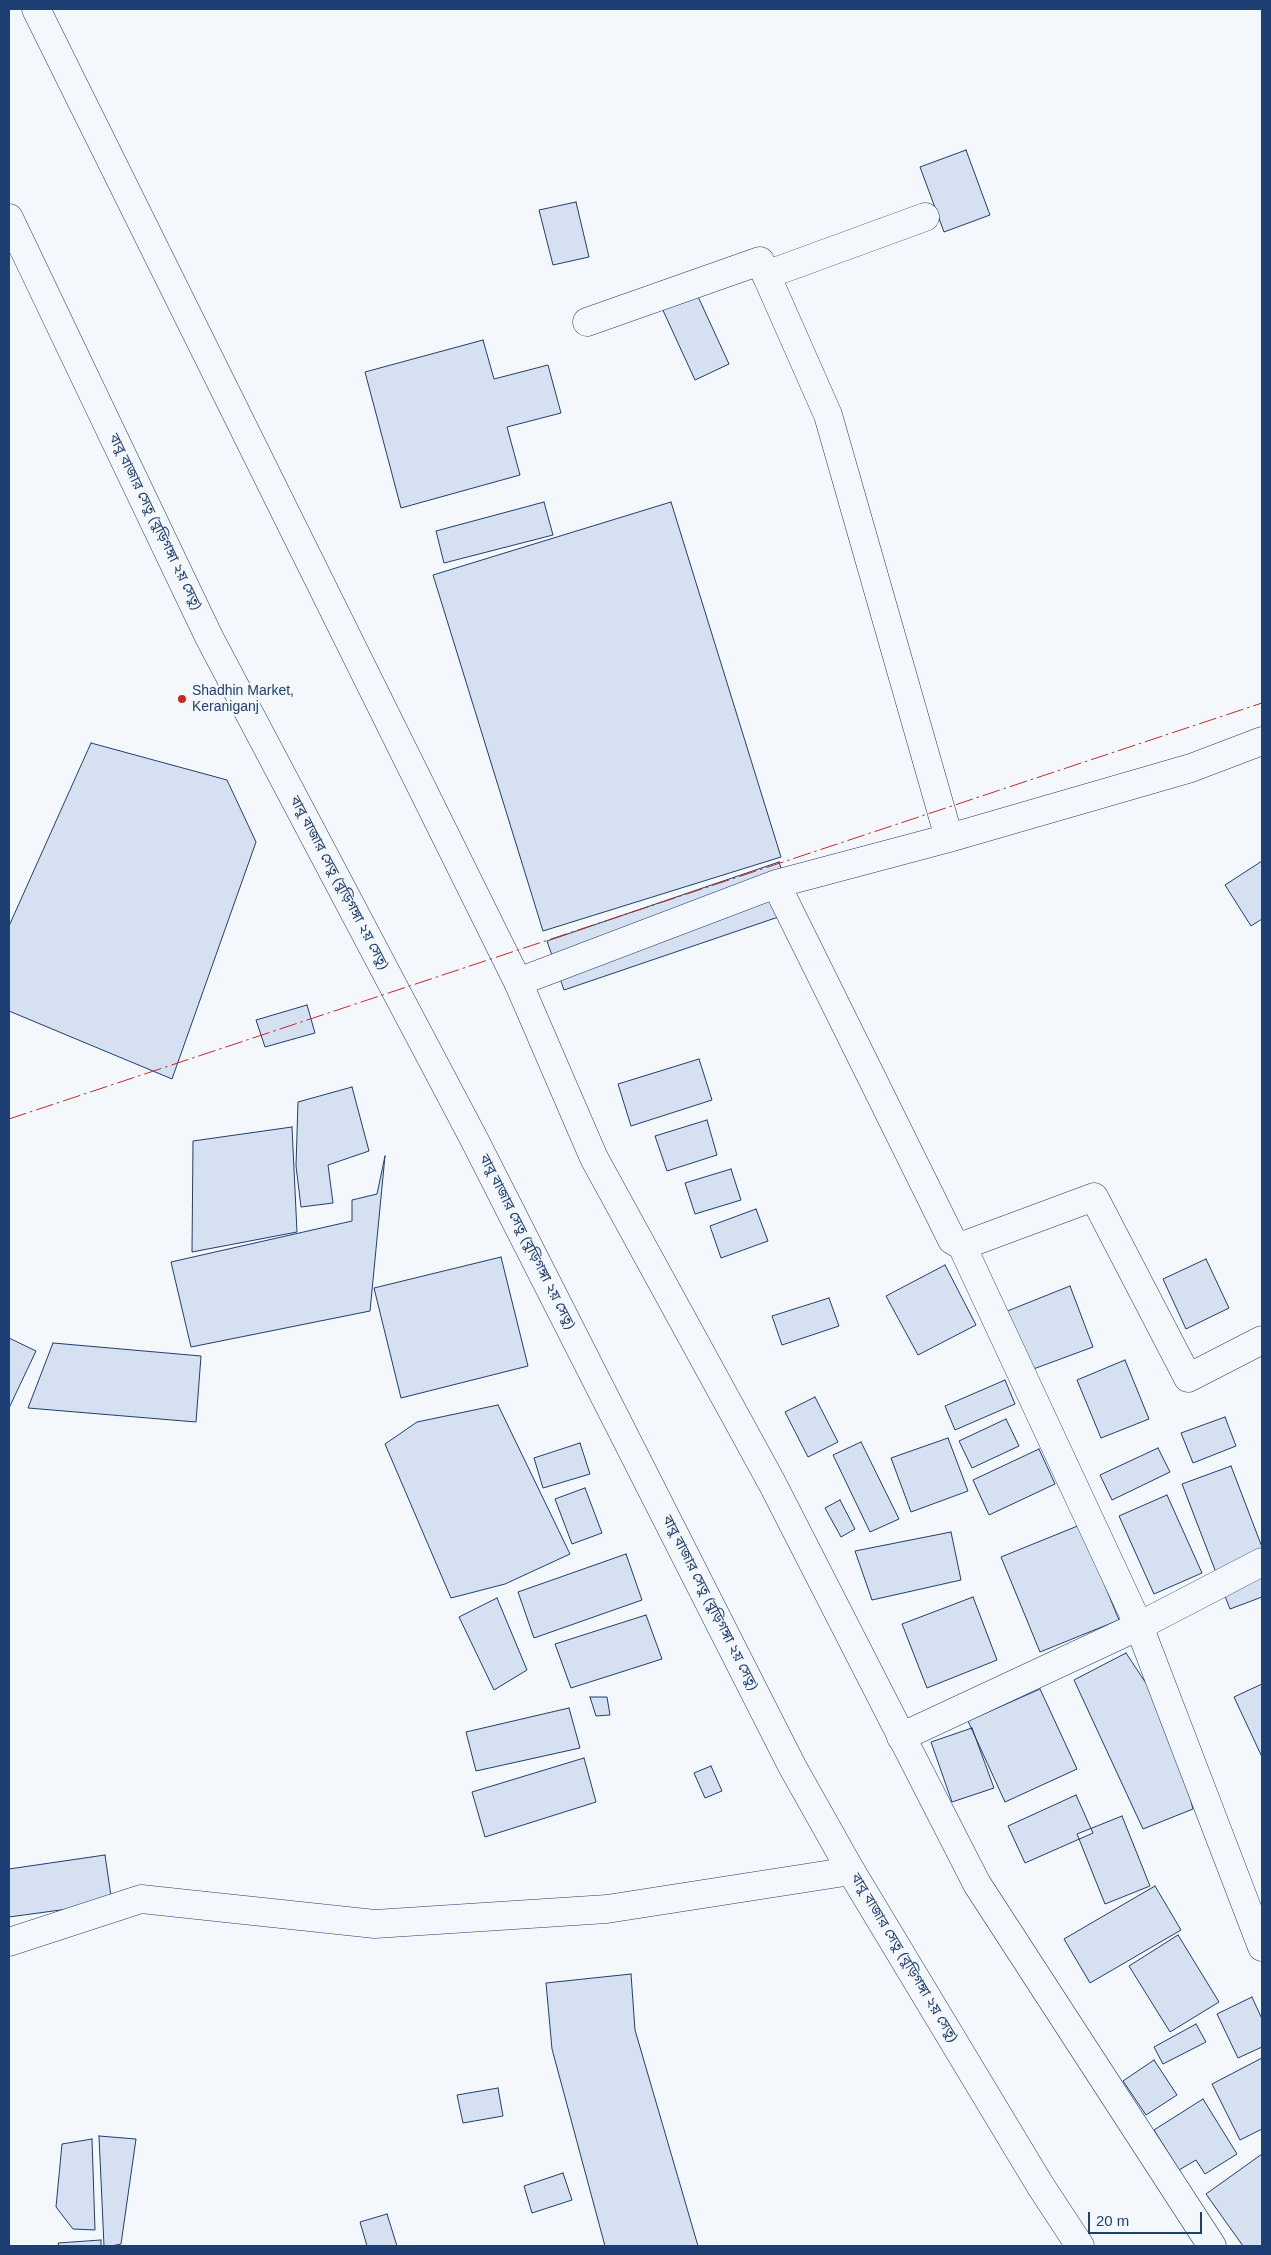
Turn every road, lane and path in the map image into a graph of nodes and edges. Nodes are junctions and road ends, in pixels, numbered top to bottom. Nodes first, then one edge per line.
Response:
1 (36, 9) edge
2 (925, 217) dead end
3 (9, 218) edge
4 (766, 275) junction
5 (587, 322) dead end
6 (1262, 741) edge
7 (949, 838) junction
8 (776, 884) junction
9 (518, 982) junction
10 (962, 1246) junction
11 (1262, 1340) edge
12 (1262, 1562) edge
13 (1139, 1626) junction
14 (901, 1737) junction
15 (851, 1871) junction
16 (9, 1942) edge
17 (1262, 1947) edge
18 (1080, 2246) edge
19 (1212, 2246) edge

1 - 9 main road
2 - 4 main road
3 - 15 main road, বাবু বাজার সেতু (বুড়িগঙ্গা ২য় সেতু)
4 - 5 main road
4 - 7 main road
6 - 7 main road
7 - 8 main road
8 - 9 main road
8 - 10 main road
9 - 14 main road
10 - 11 main road
10 - 13 main road
12 - 13 main road
13 - 14 main road
13 - 17 main road
14 - 19 main road
15 - 16 main road
15 - 18 main road, বাবু বাজার সেতু (বুড়িগঙ্গা ২য় সেতু)

